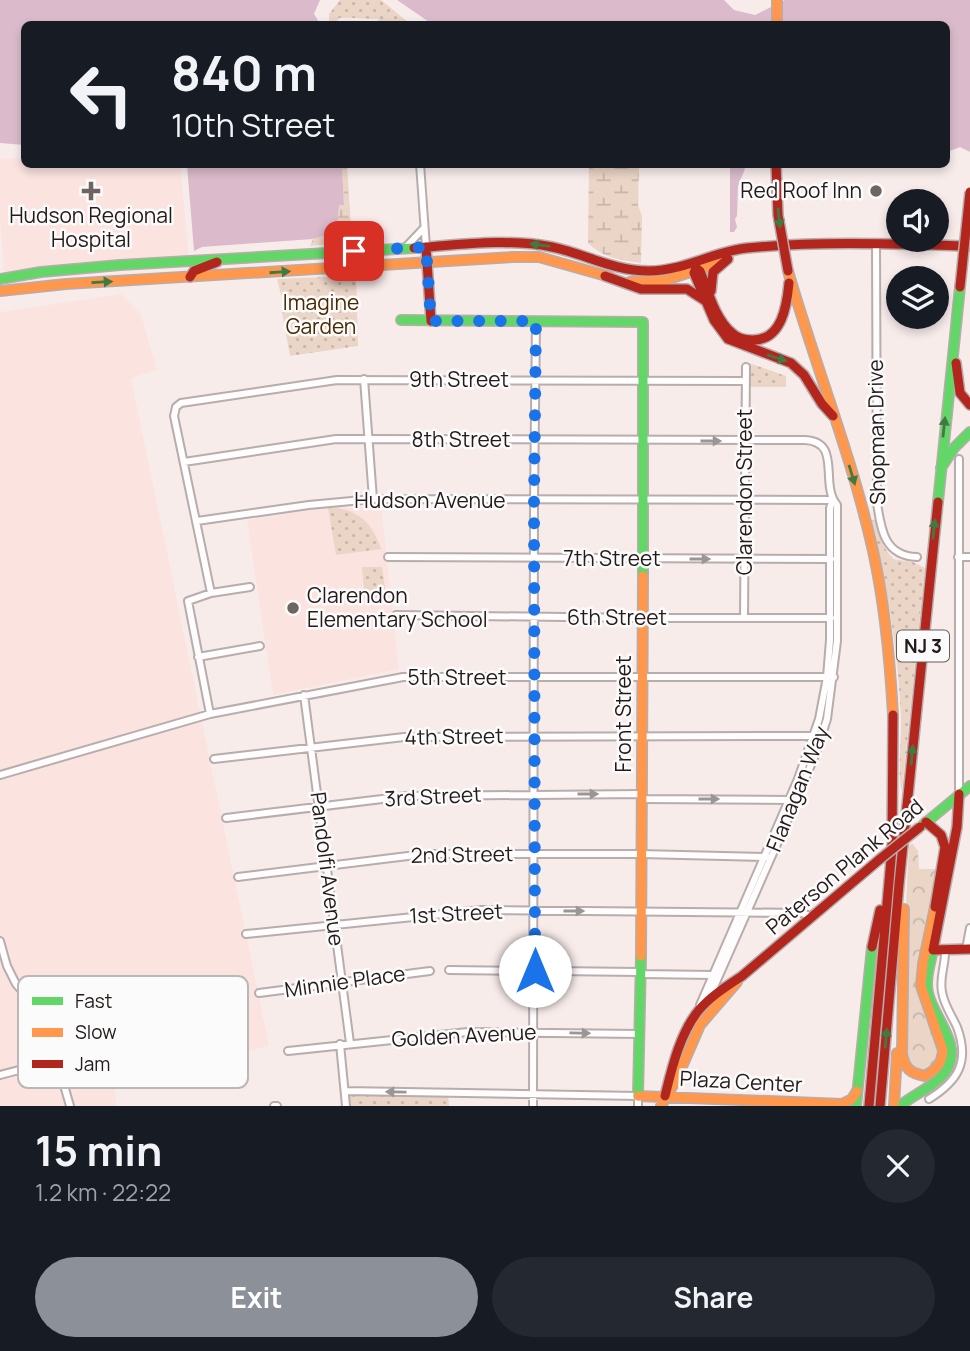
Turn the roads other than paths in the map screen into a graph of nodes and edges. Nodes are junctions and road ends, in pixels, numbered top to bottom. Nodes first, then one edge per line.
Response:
1 (777, 0) edge
2 (777, 21) edge
3 (420, 168) edge
4 (776, 168) edge
5 (970, 192) edge
6 (424, 227) junction
7 (876, 243) junction
8 (970, 246) edge
9 (426, 247) junction
10 (405, 248) junction
11 (730, 256) junction
12 (220, 260) junction
13 (427, 262) junction
14 (605, 265) junction
15 (696, 271) junction
16 (789, 273) junction
17 (605, 276) junction
18 (190, 277) junction
19 (0, 286) edge
20 (710, 303) junction
21 (401, 320) dead end
22 (431, 321) junction
23 (536, 321) junction
24 (954, 344) junction
25 (746, 367) dead end
26 (363, 379) junction
27 (536, 380) junction
28 (643, 381) junction
29 (746, 381) junction
30 (970, 405) edge
31 (833, 416) junction
32 (970, 432) edge
33 (367, 439) junction
34 (536, 440) junction
35 (643, 440) junction
36 (745, 441) junction
37 (822, 445) joint
38 (959, 459) dead end
39 (184, 462) junction
40 (940, 470) junction
41 (373, 499) junction
42 (642, 499) junction
43 (745, 499) junction
44 (534, 500) junction
45 (833, 500) junction
46 (197, 521) junction
47 (388, 557) dead end
48 (917, 557) dead end
49 (958, 557) junction
50 (970, 557) edge
51 (534, 559) junction
52 (641, 559) junction
53 (744, 559) junction
54 (833, 559) junction
55 (250, 587) dead end
56 (211, 593) junction
57 (396, 615) dead end
58 (534, 618) junction
59 (641, 618) junction
60 (744, 618) junction
61 (834, 618) junction
62 (260, 646) dead end
63 (198, 657) junction
64 (533, 677) junction
65 (831, 677) junction
66 (641, 678) junction
67 (303, 695) junction
68 (210, 714) junction
69 (535, 735) junction
70 (641, 735) junction
71 (817, 738) junction
72 (312, 748) junction
73 (214, 759) dead end
74 (0, 775) edge
75 (970, 786) edge
76 (535, 794) junction
77 (959, 794) junction
78 (641, 796) junction
79 (792, 800) junction
80 (319, 807) junction
81 (226, 818) dead end
82 (906, 823) junction
83 (923, 824) junction
84 (641, 853) junction
85 (535, 854) junction
86 (767, 857) junction
87 (327, 866) junction
88 (888, 873) junction
89 (238, 877) dead end
90 (535, 911) junction
91 (642, 912) junction
92 (743, 913) junction
93 (794, 913) junction
94 (812, 917) junction
95 (335, 924) junction
96 (804, 924) junction
97 (970, 928) edge
98 (246, 934) dead end
99 (0, 941) edge
100 (945, 949) junction
101 (968, 949) edge
102 (933, 950) junction
103 (449, 970) dead end
104 (430, 971) dead end
105 (535, 971) junction
106 (640, 973) junction
107 (713, 975) junction
108 (742, 976) junction
109 (342, 981) junction
110 (18, 986) edge
111 (715, 987) junction
112 (259, 993) dead end
113 (901, 1002) junction
114 (706, 1004) junction
115 (696, 1014) junction
116 (700, 1025) junction
117 (533, 1032) junction
118 (640, 1034) junction
119 (688, 1040) junction
120 (350, 1043) junction
121 (340, 1045) junction
122 (288, 1051) dead end
123 (18, 1070) edge
124 (0, 1075) edge
125 (65, 1088) edge
126 (345, 1091) junction
127 (857, 1091) junction
128 (533, 1094) junction
129 (638, 1096) junction
130 (665, 1096) junction
131 (929, 1099) dead end
132 (698, 1102) edge
133 (707, 1102) edge
134 (823, 1105) edge
135 (843, 1105) edge
136 (70, 1106) edge
137 (346, 1106) edge
138 (533, 1106) edge
139 (638, 1106) edge
140 (650, 1106) edge
141 (661, 1106) edge
142 (856, 1106) edge
143 (869, 1106) edge
144 (880, 1106) edge
145 (894, 1106) edge
146 (900, 1106) edge

1 - 2 main road
3 - 6 street
4 -> 16 main road, NJ 3, bridge
5 - 24 main road, NJ 3, bridge
6 - 9 street
6 - 10 street
7 - 8 main road
7 - 11 main road
7 - 48 street, Shopman Drive
9 - 10 main road
9 - 13 main road
14 -> 9 main road
10 - 12 main road
11 - 14 main road
11 - 15 main road
11 - 20 main road
12 - 18 main road
12 - 19 main road
13 - 17 main road
18 -> 13 main road
13 - 22 main road
14 - 15 main road
15 - 17 main road
15 - 20 main road
16 - 20 main road
16 - 31 main road, NJ 3
17 - 20 main road
19 -> 18 main road
20 -> 31 main road
21 - 22 main road
22 - 23 main road
23 - 27 street
23 - 28 main road, Front Street
24 - 30 main road
40 -> 24 main road, NJ 3
25 - 29 street, Clarendon Street
26 - 27 street, 9th Street
26 - 33 street
26 - 39 street, 9th Street
27 - 28 street, 9th Street
27 - 34 street
28 - 29 street, 9th Street
28 - 35 main road, Front Street
29 - 36 street, Clarendon Street
31 -> 88 main road, NJ 3
32 - 40 main road
33 - 34 street, 8th Street
33 - 39 street, 8th Street
33 - 41 street
34 - 35 street, 8th Street
34 - 44 street
35 -> 36 street, 8th Street
35 - 42 main road, Front Street
36 - 37 street, 8th Street
36 - 43 street, Clarendon Street
37 - 45 street, Flanagan Way
38 - 49 street
39 - 46 street
82 -> 40 main road, NJ 3
41 - 44 street, Hudson Avenue
41 - 46 street, Hudson Avenue
42 - 43 street, Hudson Avenue
42 - 44 street, Hudson Avenue
42 - 52 main road, Front Street
43 - 45 street, Hudson Avenue
43 - 53 street, Clarendon Street
44 - 51 street
45 - 54 street, Flanagan Way
46 - 56 street
47 - 51 street, 7th Street
49 - 50 street
49 - 77 street
51 - 52 street, 7th Street
51 - 58 street
52 -> 53 street, 7th Street
52 - 59 main road, Front Street
53 - 54 street, 7th Street
53 - 60 street, Clarendon Street
54 - 61 street, Flanagan Way
55 - 56 street
56 - 63 street
57 - 58 street, 6th Street
58 - 59 street, 6th Street
58 - 64 street
59 - 60 street, 6th Street
59 - 66 main road, Front Street
60 - 61 street, 6th Street
61 - 65 street, Flanagan Way
62 - 63 street
63 - 68 street
64 - 66 street, 5th Street
64 - 67 street, 5th Street
64 - 69 street
65 - 66 street, 5th Street
65 - 71 street, Flanagan Way
66 - 70 main road, Front Street
67 - 68 street, 5th Street
67 - 72 street, Pandolfi Avenue
68 - 74 street, 5th Street
69 - 70 street, 4th Street
69 - 72 street, 4th Street
69 - 76 street
70 - 71 street, 4th Street
70 - 78 main road, Front Street
71 - 79 street, Flanagan Way
72 - 73 street, 4th Street
72 - 80 street, Pandolfi Avenue
75 - 77 main road, Paterson Plank Road
76 -> 78 street, 3rd Street
76 - 80 street, 3rd Street
76 - 85 street
77 - 83 main road, Paterson Plank Road
77 - 102 main road
78 -> 79 street, 3rd Street
78 - 84 main road, Front Street
79 - 86 street, Flanagan Way
80 - 81 street, 3rd Street
80 - 87 street, Pandolfi Avenue
82 - 113 main road, NJ 3
144 -> 82 main road, NJ 3
83 - 94 main road, Paterson Plank Road, bridge
83 - 113 main road
84 - 85 street, 2nd Street
84 - 86 street, 2nd Street
84 - 91 main road, Front Street
85 - 87 street, 2nd Street
85 - 90 street
86 - 92 street, Flanagan Way
87 - 89 street, 2nd Street
87 - 95 street, Pandolfi Avenue
88 - 127 main road, NJ 3
88 - 143 main road, NJ 3
90 -> 91 street, 1st Street
90 - 95 street, 1st Street
90 - 105 street
91 - 92 street, 1st Street
91 - 106 main road, Front Street
92 - 93 street, 1st Street
92 - 107 street, Flanagan Way
92 - 111 street, Flanagan Way
93 - 94 street, 1st Street
93 - 96 street
94 - 96 main road, Paterson Plank Road
95 - 98 street, 1st Street
95 - 109 street, Pandolfi Avenue
96 - 108 main road, Paterson Plank Road
97 - 101 street
99 - 110 street
100 - 101 main road
100 - 102 main road
100 - 131 street
102 - 146 main road
103 - 105 street
104 - 109 street, Minnie Place
105 - 106 street
105 - 117 street
106 - 107 street
106 - 118 main road, Front Street
107 - 111 street
107 - 115 street, Flanagan Way
108 - 114 main road, Paterson Plank Road
108 - 116 main road, Paterson Plank Road
109 - 112 street, Minnie Place
109 - 120 street, Pandolfi Avenue
111 - 114 street, Flanagan Way
113 - 145 main road, NJ 3
114 - 115 main road, Paterson Plank Road
114 - 116 street, Flanagan Way
115 - 119 main road
116 - 119 main road, Paterson Plank Road
117 -> 118 street, Golden Avenue
117 - 120 street, Golden Avenue
117 - 128 street
118 - 129 main road, Front Street
119 - 130 main road, Paterson Plank Road
120 - 121 street, Golden Avenue
121 - 122 street, Golden Avenue
121 - 126 street
123 - 124 street
125 - 136 street
128 -> 126 street
126 - 137 street
127 - 135 main road, Plaza Center
127 - 142 main road, NJ 3
128 - 129 street
128 - 138 street
129 - 130 main road, Plaza Center
129 - 139 street, Front Street
129 - 140 main road
130 - 132 main road, Plaza Center
130 - 141 main road, Paterson Plank Road
132 - 133 main road, Plaza Center
133 - 134 main road, Plaza Center
134 - 135 main road, Plaza Center

